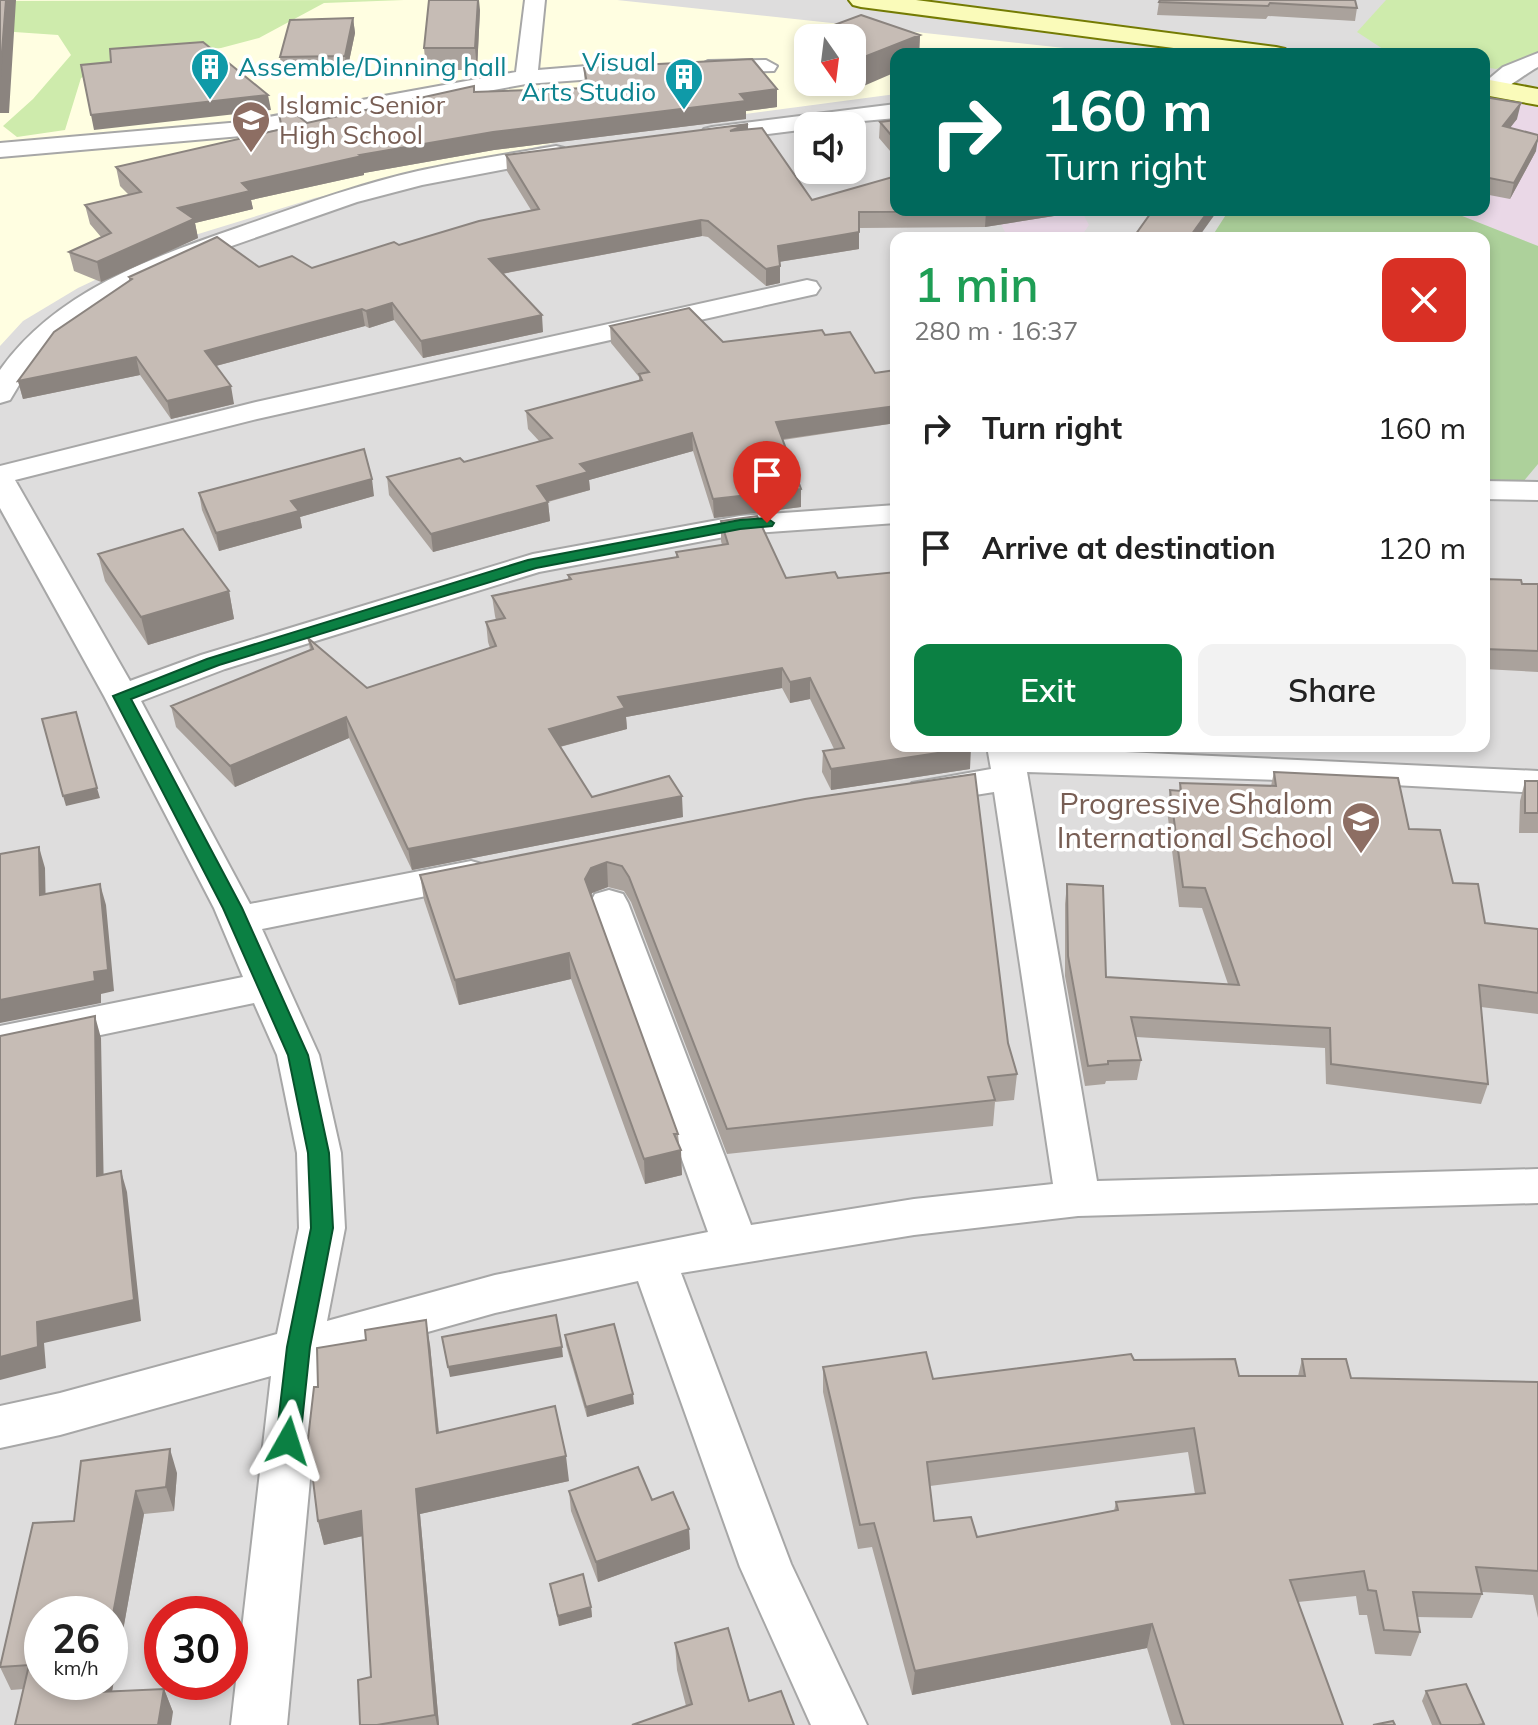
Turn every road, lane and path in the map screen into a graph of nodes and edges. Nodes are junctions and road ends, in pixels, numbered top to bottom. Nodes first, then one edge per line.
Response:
1 (535, 0) edge
2 (861, 0) edge
3 (1226, 48) edge
4 (1537, 60) edge
5 (766, 66) dead end
6 (693, 68) edge
7 (650, 69) edge
8 (526, 77) junction
9 (1490, 86) edge
10 (1490, 89) edge
11 (1538, 97) edge
12 (890, 112) edge
13 (691, 137) edge
14 (586, 148) edge
15 (0, 150) edge
16 (807, 288) dead end
17 (0, 394) edge
18 (0, 475) edge
19 (0, 481) edge
20 (1490, 490) edge
21 (1538, 491) edge
22 (890, 514) edge
23 (121, 696) junction
24 (1007, 761) edge
25 (1538, 782) edge
26 (899, 795) edge
27 (511, 866) edge
28 (609, 903) dead end
29 (238, 920) junction
30 (267, 986) junction
31 (0, 1041) edge
32 (1538, 1186) edge
33 (1078, 1199) junction
34 (736, 1246) junction
35 (653, 1259) junction
36 (298, 1347) junction
37 (0, 1427) edge
38 (259, 1725) edge
39 (839, 1725) edge

1 - 8 street
2 - 3 main road
4 - 9 street
5 - 6 street
7 - 8 street
8 - 15 street
10 - 11 main road
12 - 13 street
14 - 17 street
16 - 18 street
19 - 23 street
20 - 21 street
22 - 23 street
23 - 29 street
24 - 25 street
24 - 26 street
24 - 33 street
27 - 29 street
28 - 34 street
29 - 30 street
30 - 31 street
30 - 36 street
32 - 33 street
33 - 34 street
34 - 35 street
35 - 36 street
35 - 39 street
36 - 37 street
36 - 38 street

